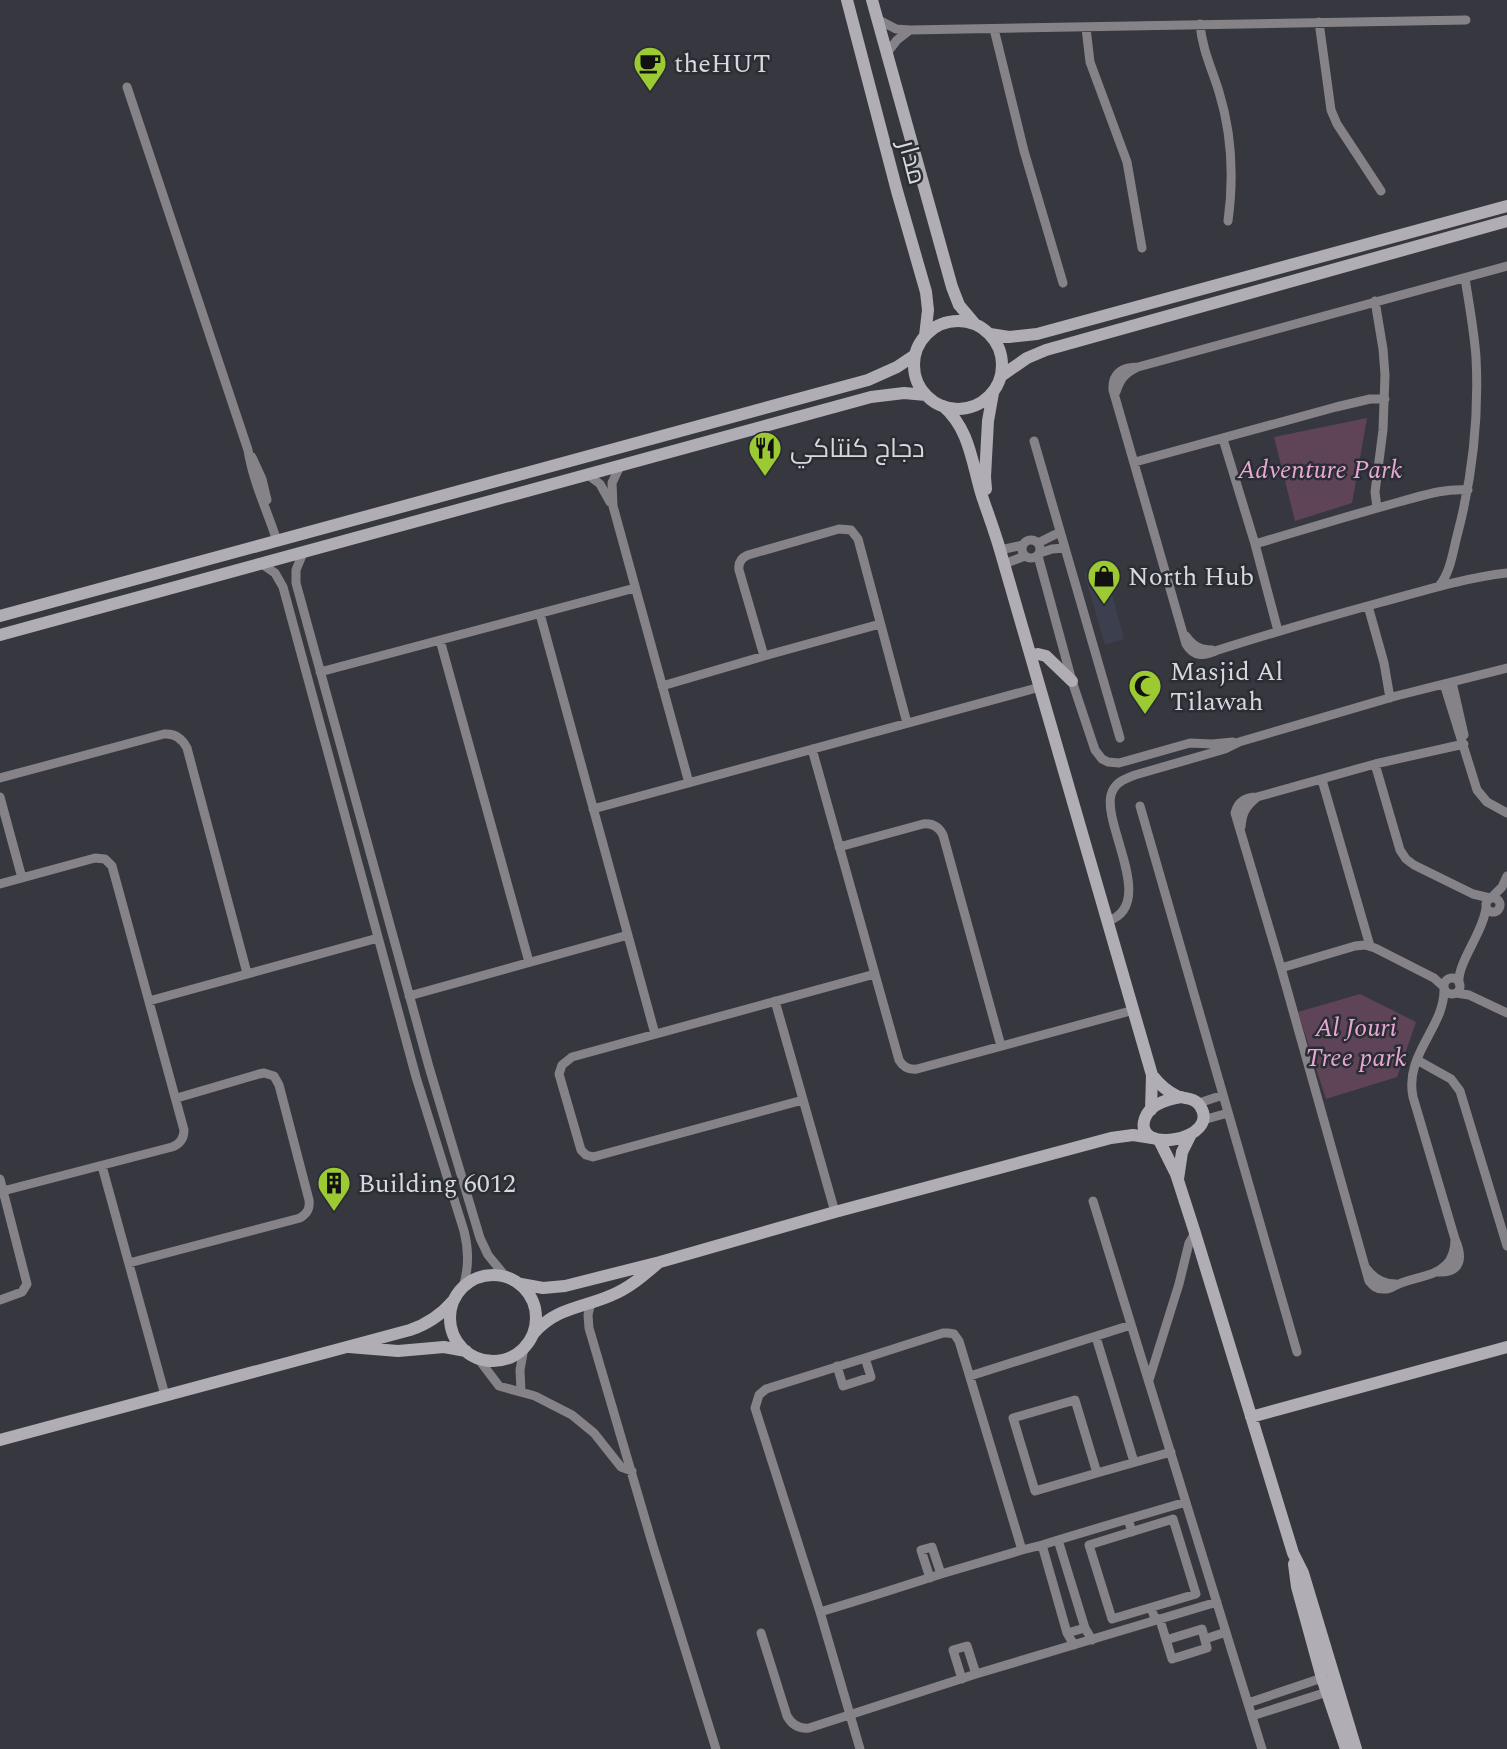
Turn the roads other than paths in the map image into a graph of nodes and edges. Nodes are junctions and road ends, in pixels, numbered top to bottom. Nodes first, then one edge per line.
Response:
1 (847, 0) edge
2 (872, 0) edge
3 (877, 19) junction
4 (1466, 20) dead end
5 (1319, 22) junction
6 (1200, 24) junction
7 (1086, 28) junction
8 (994, 29) junction
9 (910, 30) junction
10 (887, 53) junction
11 (127, 87) dead end
12 (1381, 191) dead end
13 (1507, 205) edge
14 (1228, 221) dead end
15 (1507, 221) edge
16 (1142, 248) dead end
17 (1507, 266) edge
18 (1465, 278) junction
19 (1063, 282) dead end
20 (1375, 301) junction
21 (975, 324) junction
22 (990, 334) junction
23 (925, 335) junction
24 (915, 355) junction
25 (1001, 376) junction
26 (993, 391) junction
27 (926, 395) junction
28 (1385, 399) junction
29 (943, 406) junction
30 (1223, 439) junction
31 (1034, 441) dead end
32 (1135, 462) junction
33 (620, 466) junction
34 (588, 475) junction
35 (1468, 490) junction
36 (613, 506) junction
37 (1377, 508) junction
38 (1060, 532) junction
39 (277, 541) junction
40 (998, 544) junction
41 (1255, 544) junction
42 (1023, 545) junction
43 (1065, 548) junction
44 (1039, 550) junction
45 (303, 553) junction
46 (1025, 556) junction
47 (262, 564) junction
48 (1004, 564) junction
49 (1450, 564) junction
50 (1507, 573) edge
51 (1464, 580) junction
52 (1439, 586) junction
53 (635, 588) junction
54 (1367, 606) junction
55 (540, 614) junction
56 (0, 616) edge
57 (880, 624) junction
58 (1278, 631) junction
59 (0, 635) edge
60 (440, 640) junction
61 (764, 656) junction
62 (1031, 656) junction
63 (1507, 668) edge
64 (320, 672) junction
65 (1072, 681) junction
66 (1448, 683) junction
67 (662, 686) junction
68 (1040, 687) junction
69 (1393, 697) junction
70 (908, 723) junction
71 (1120, 738) dead end
72 (1239, 742) junction
73 (1464, 744) junction
74 (1183, 745) junction
75 (812, 749) junction
76 (1132, 760) junction
77 (1186, 760) junction
78 (1375, 764) junction
79 (1135, 775) junction
80 (0, 778) edge
81 (1322, 780) junction
82 (689, 783) junction
83 (0, 797) edge
84 (1140, 806) dead end
85 (593, 809) junction
86 (1507, 813) edge
87 (839, 847) junction
88 (1507, 876) edge
89 (23, 878) junction
90 (0, 884) edge
91 (1496, 906) edge
92 (1108, 921) junction
93 (628, 935) junction
94 (378, 938) junction
95 (1370, 946) junction
96 (529, 962) junction
97 (1282, 968) junction
98 (1460, 970) junction
99 (247, 974) junction
100 (874, 974) junction
101 (1447, 983) junction
102 (1457, 989) junction
103 (409, 996) junction
104 (149, 1001) junction
105 (775, 1001) junction
106 (1443, 1003) junction
107 (1133, 1010) junction
108 (1507, 1013) edge
109 (655, 1034) junction
110 (1001, 1046) junction
111 (1417, 1060) junction
112 (1152, 1075) junction
113 (1223, 1096) junction
114 (1181, 1097) junction
115 (177, 1098) junction
116 (803, 1100) junction
117 (1199, 1103) junction
118 (1149, 1111) junction
119 (1228, 1113) junction
120 (1203, 1120) junction
121 (1191, 1134) junction
122 (1111, 1138) junction
123 (1156, 1139) junction
124 (102, 1166) junction
125 (0, 1179) edge
126 (1178, 1183) junction
127 (3, 1191) junction
128 (1093, 1201) dead end
129 (835, 1212) junction
130 (1195, 1233) junction
131 (1507, 1246) edge
132 (660, 1262) junction
133 (129, 1263) junction
134 (506, 1277) junction
135 (521, 1284) junction
136 (463, 1287) junction
137 (0, 1300) edge
138 (453, 1301) junction
139 (591, 1302) junction
140 (1131, 1325) junction
141 (533, 1334) junction
142 (1096, 1336) junction
143 (345, 1347) junction
144 (1507, 1347) edge
145 (524, 1348) junction
146 (1297, 1352) dead end
147 (471, 1354) junction
148 (865, 1358) junction
149 (837, 1366) junction
150 (970, 1376) junction
151 (1149, 1380) junction
152 (521, 1391) junction
153 (164, 1395) junction
154 (1251, 1417) junction
155 (0, 1440) edge
156 (1171, 1452) junction
157 (1134, 1462) junction
158 (632, 1471) junction
159 (1097, 1473) junction
160 (1186, 1502) junction
161 (1128, 1519) junction
162 (1132, 1532) junction
163 (1058, 1540) junction
164 (1042, 1545) junction
165 (1021, 1550) junction
166 (1293, 1553) junction
167 (1062, 1554) junction
168 (1046, 1558) junction
169 (941, 1574) junction
170 (930, 1578) junction
171 (1217, 1602) junction
172 (1151, 1608) junction
173 (820, 1612) junction
174 (1160, 1620) junction
175 (1085, 1628) junction
176 (1226, 1632) junction
177 (761, 1633) dead end
178 (1067, 1633) junction
179 (1205, 1639) junction
180 (1092, 1640) junction
181 (1166, 1640) junction
182 (1074, 1645) junction
183 (976, 1674) junction
184 (1322, 1678) junction
185 (962, 1679) junction
186 (1327, 1692) junction
187 (1248, 1703) junction
188 (850, 1714) junction
189 (1252, 1716) junction
190 (716, 1749) edge
191 (860, 1749) edge
192 (1262, 1749) edge
193 (1346, 1749) edge
194 (1356, 1749) edge

1 - 23 street, مدار
2 - 3 street, مدار
3 - 9 street
3 - 10 street, مدار
4 - 5 street
5 - 6 street
5 - 12 street
6 - 7 street
6 - 14 street
7 - 8 street
7 - 16 street
8 - 9 street
8 - 19 street
9 - 10 street
10 - 21 street, مدار
11 - 39 street
13 - 22 street
15 - 25 street
17 - 18 street
18 - 20 street
18 - 35 street
20 - 28 street
20 - 32 street
21 - 22 street
21 - 23 street
22 - 25 street
23 - 24 street
24 - 27 street
24 - 39 street
25 - 26 street
26 - 29 street
26 - 40 street
27 - 29 street
27 - 33 street
28 - 30 street
28 - 37 street
29 - 40 street
30 - 32 street
30 - 41 street
31 - 38 street
32 - 58 street
33 - 34 street
33 - 36 street
34 - 36 street
34 - 45 street
35 - 37 street
35 - 49 street
36 - 53 street
37 - 41 street
38 - 43 street
38 - 44 street
39 - 56 street
40 - 42 street
40 - 48 street
41 - 58 street
42 - 44 street
42 - 46 street
43 - 44 street
43 - 71 street
44 - 46 street
44 - 65 street
45 - 47 street
45 - 64 street
46 - 48 street
47 - 59 street
47 - 94 street
48 - 62 street
49 - 51 street
49 - 52 street
50 - 51 street
51 - 52 street
52 - 54 street
53 - 55 street
53 - 67 street
54 - 58 street
54 - 69 street
55 - 60 street
55 - 85 street
57 - 61 street
57 - 61 street
57 - 70 street
60 - 64 street
60 - 96 street
61 - 67 street
62 - 65 street
62 - 68 street
63 - 66 street
64 - 103 street
65 - 76 street
66 - 69 street
66 - 73 street
67 - 82 street
68 - 70 street
68 - 92 street
69 - 72 street
70 - 75 street
72 - 74 street
72 - 77 street
73 - 78 street
73 - 86 street
74 - 76 street
74 - 77 street
75 - 82 street
75 - 87 street
76 - 79 street
77 - 79 street
78 - 81 street
78 - 91 street
79 - 92 street
80 - 99 street
81 - 95 street
81 - 97 street
82 - 85 street
83 - 89 street
84 - 113 street
85 - 93 street
87 - 100 street
87 - 110 street
88 - 91 street
89 - 90 street
89 - 104 street
91 - 98 street
92 - 107 street
93 - 96 street
93 - 109 street
94 - 99 street
94 - 136 street
95 - 97 street
95 - 101 street
96 - 103 street
97 - 111 street
98 - 101 street
98 - 102 street
99 - 104 street
100 - 105 street
100 - 110 street
101 - 102 street
101 - 102 street
101 - 106 street
102 - 106 street
102 - 108 street
103 - 134 street
104 - 115 street
105 - 109 street
105 - 116 street
106 - 111 street
107 - 110 street
107 - 112 street
109 - 116 street
111 - 131 street
112 - 114 street
112 - 118 street
113 - 117 street
113 - 119 street
114 - 117 street
114 - 118 street
115 - 124 street
115 - 133 street
116 - 129 street
117 - 120 street
118 - 122 street
118 - 123 street
119 - 120 street
119 - 146 street
120 - 121 street
121 - 123 street
121 - 126 street
122 - 123 street
122 - 129 street
123 - 126 street
124 - 127 street
124 - 133 street
125 - 127 street
126 - 130 street
127 - 137 street
128 - 140 street
129 - 132 street
130 - 151 street
130 - 154 street
132 - 135 street
132 - 139 street
133 - 153 street
134 - 135 street
134 - 136 street
135 - 141 street
136 - 138 street
138 - 143 street
138 - 147 street
139 - 141 street
139 - 158 street
140 - 142 street
140 - 151 street
141 - 145 street
142 - 150 street
142 - 157 street
143 - 147 street
143 - 153 street
144 - 154 street
145 - 147 street
145 - 152 street
147 - 152 street
148 - 149 street
148 - 149 street
148 - 150 street
149 - 173 street
150 - 165 street
151 - 156 street
152 - 158 street
153 - 155 street
154 - 166 street
156 - 157 street
156 - 160 street
157 - 159 street
158 - 190 street
159 - 159 street
160 - 161 street
160 - 171 street
161 - 162 street
161 - 163 street
162 - 172 street
162 - 172 street
163 - 164 street
163 - 167 street
164 - 165 street
164 - 168 street
165 - 169 street
166 - 184 street
166 - 194 street
167 - 168 street
167 - 175 street
168 - 178 street
169 - 170 street
169 - 170 street
170 - 173 street
171 - 174 street
171 - 176 street
172 - 174 street
173 - 188 street
174 - 180 street
174 - 181 street
175 - 178 street
175 - 180 street
176 - 179 street
176 - 187 street
177 - 188 street
178 - 182 street
179 - 181 street
179 - 181 street
180 - 182 street
182 - 183 street
183 - 185 street
183 - 185 street
184 - 186 street
184 - 187 street
185 - 188 street
186 - 189 street
186 - 193 street
187 - 189 street
188 - 191 street
189 - 192 street

